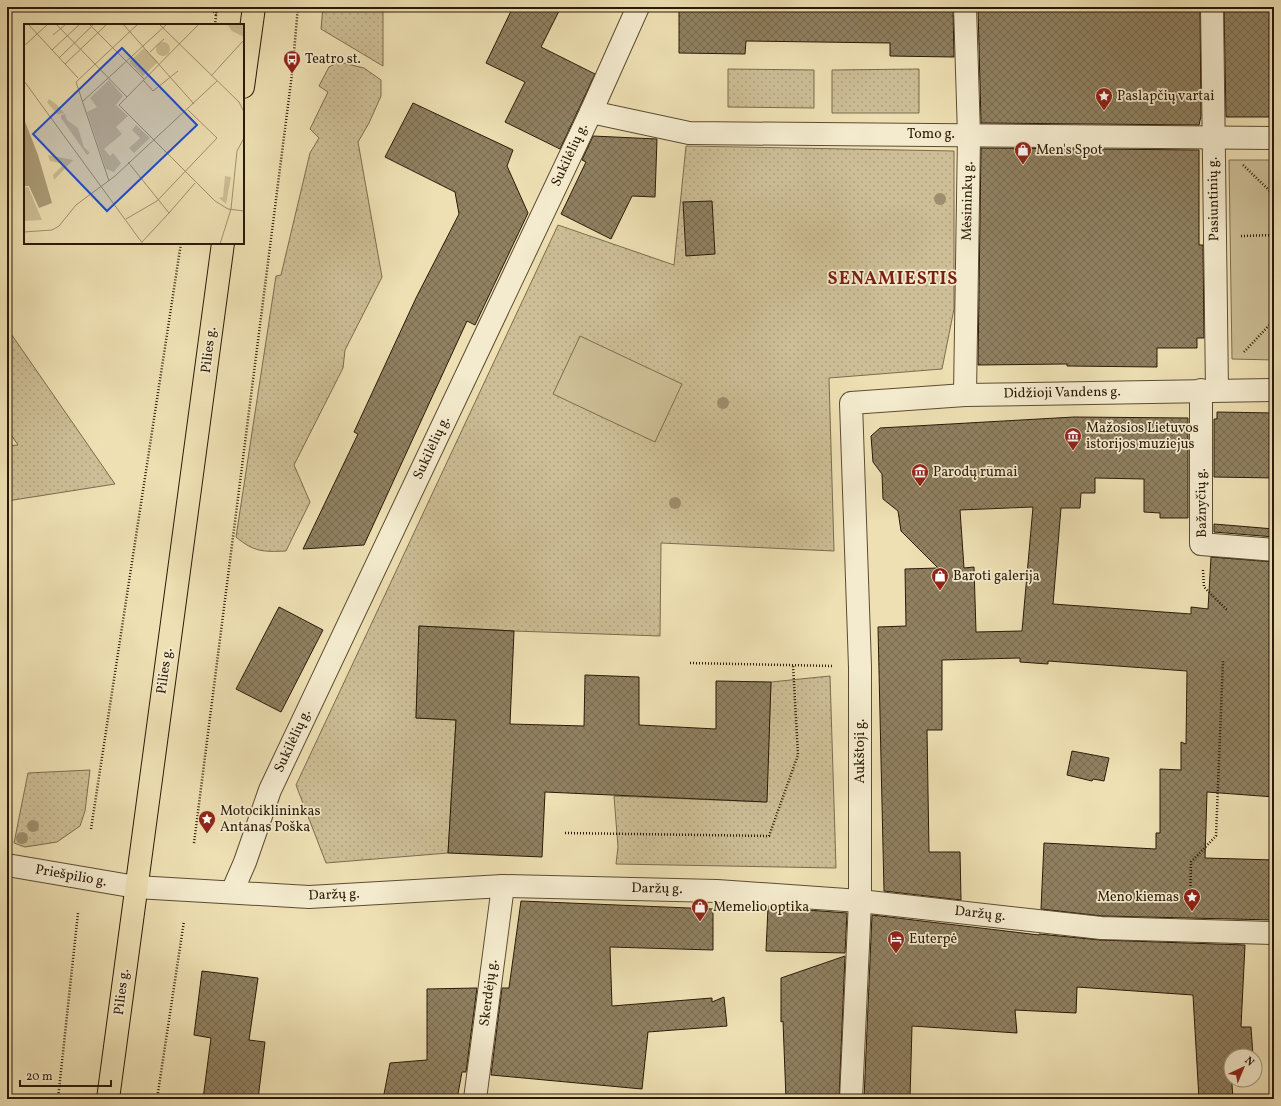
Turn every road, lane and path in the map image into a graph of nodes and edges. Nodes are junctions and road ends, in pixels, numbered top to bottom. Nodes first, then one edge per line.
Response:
1 (210, 7) edge
2 (218, 7) edge
3 (254, 7) edge
4 (298, 7) edge
5 (638, 7) edge
6 (965, 7) edge
7 (1212, 7) edge
8 (216, 16) junction
9 (215, 24) edge
10 (244, 80) edge
11 (591, 112) junction
12 (969, 135) junction
13 (1213, 137) junction
14 (1274, 138) edge
15 (1274, 235) edge
16 (1215, 236) junction
17 (182, 244) edge
18 (223, 244) edge
19 (1209, 390) junction
20 (1274, 390) edge
21 (965, 395) junction
22 (851, 403) joint
23 (1201, 544) junction
24 (1274, 550) edge
25 (1227, 610) dead end
26 (1223, 661) dead end
27 (690, 663) dead end
28 (793, 665) junction
29 (860, 667) junction
30 (90, 829) dead end
31 (565, 833) dead end
32 (194, 843) dead end
33 (7, 865) edge
34 (503, 886) junction
35 (136, 887) junction
36 (232, 892) junction
37 (860, 901) junction
38 (78, 913) dead end
39 (184, 921) dead end
40 (1189, 931) junction
41 (1274, 934) edge
42 (58, 1099) edge
43 (108, 1099) edge
44 (157, 1099) edge
45 (475, 1099) edge
46 (852, 1099) edge

1 - 8 path
2 - 8 path
3 - 10 main road
4 - 32 path
5 - 11 street, Sukilėlių g.
6 - 12 street, Mėsininkų g.
7 - 13 street, Pasiuntinių g.
8 - 9 path
11 - 12 street, Tomo g.
11 - 36 street, Sukilėlių g.
12 - 13 street, Tomo g.
12 - 21 street, Mėsininkų g.
13 - 14 street, Tomo g.
13 - 16 street, Pasiuntinių g.
15 - 16 path
16 - 19 street, Pasiuntinių g.
17 - 30 path
18 - 35 main road, Pilies g.
19 - 20 street, Didžioji Vandens g.
19 - 21 street, Didžioji Vandens g.
19 - 23 street, Bažnyčių g.
21 - 22 street, Didžioji Vandens g.
22 - 29 street, Aukštoji g.
23 - 24 street, Bažnyčių g.
23 - 25 path
26 - 40 path
27 - 28 path
28 - 29 path
28 - 31 path
29 - 37 street, Aukštoji g.
33 - 35 street, Priešpilio g.
34 - 36 street, Daržų g.
34 - 37 street, Daržų g.
34 - 45 street, Skerdėjų g.
35 - 36 street, Daržų g.
35 - 43 main road, Pilies g.
37 - 40 street, Daržų g.
37 - 46 street, Aukštoji g.
38 - 42 path
39 - 44 path
40 - 41 street, Daržų g.

